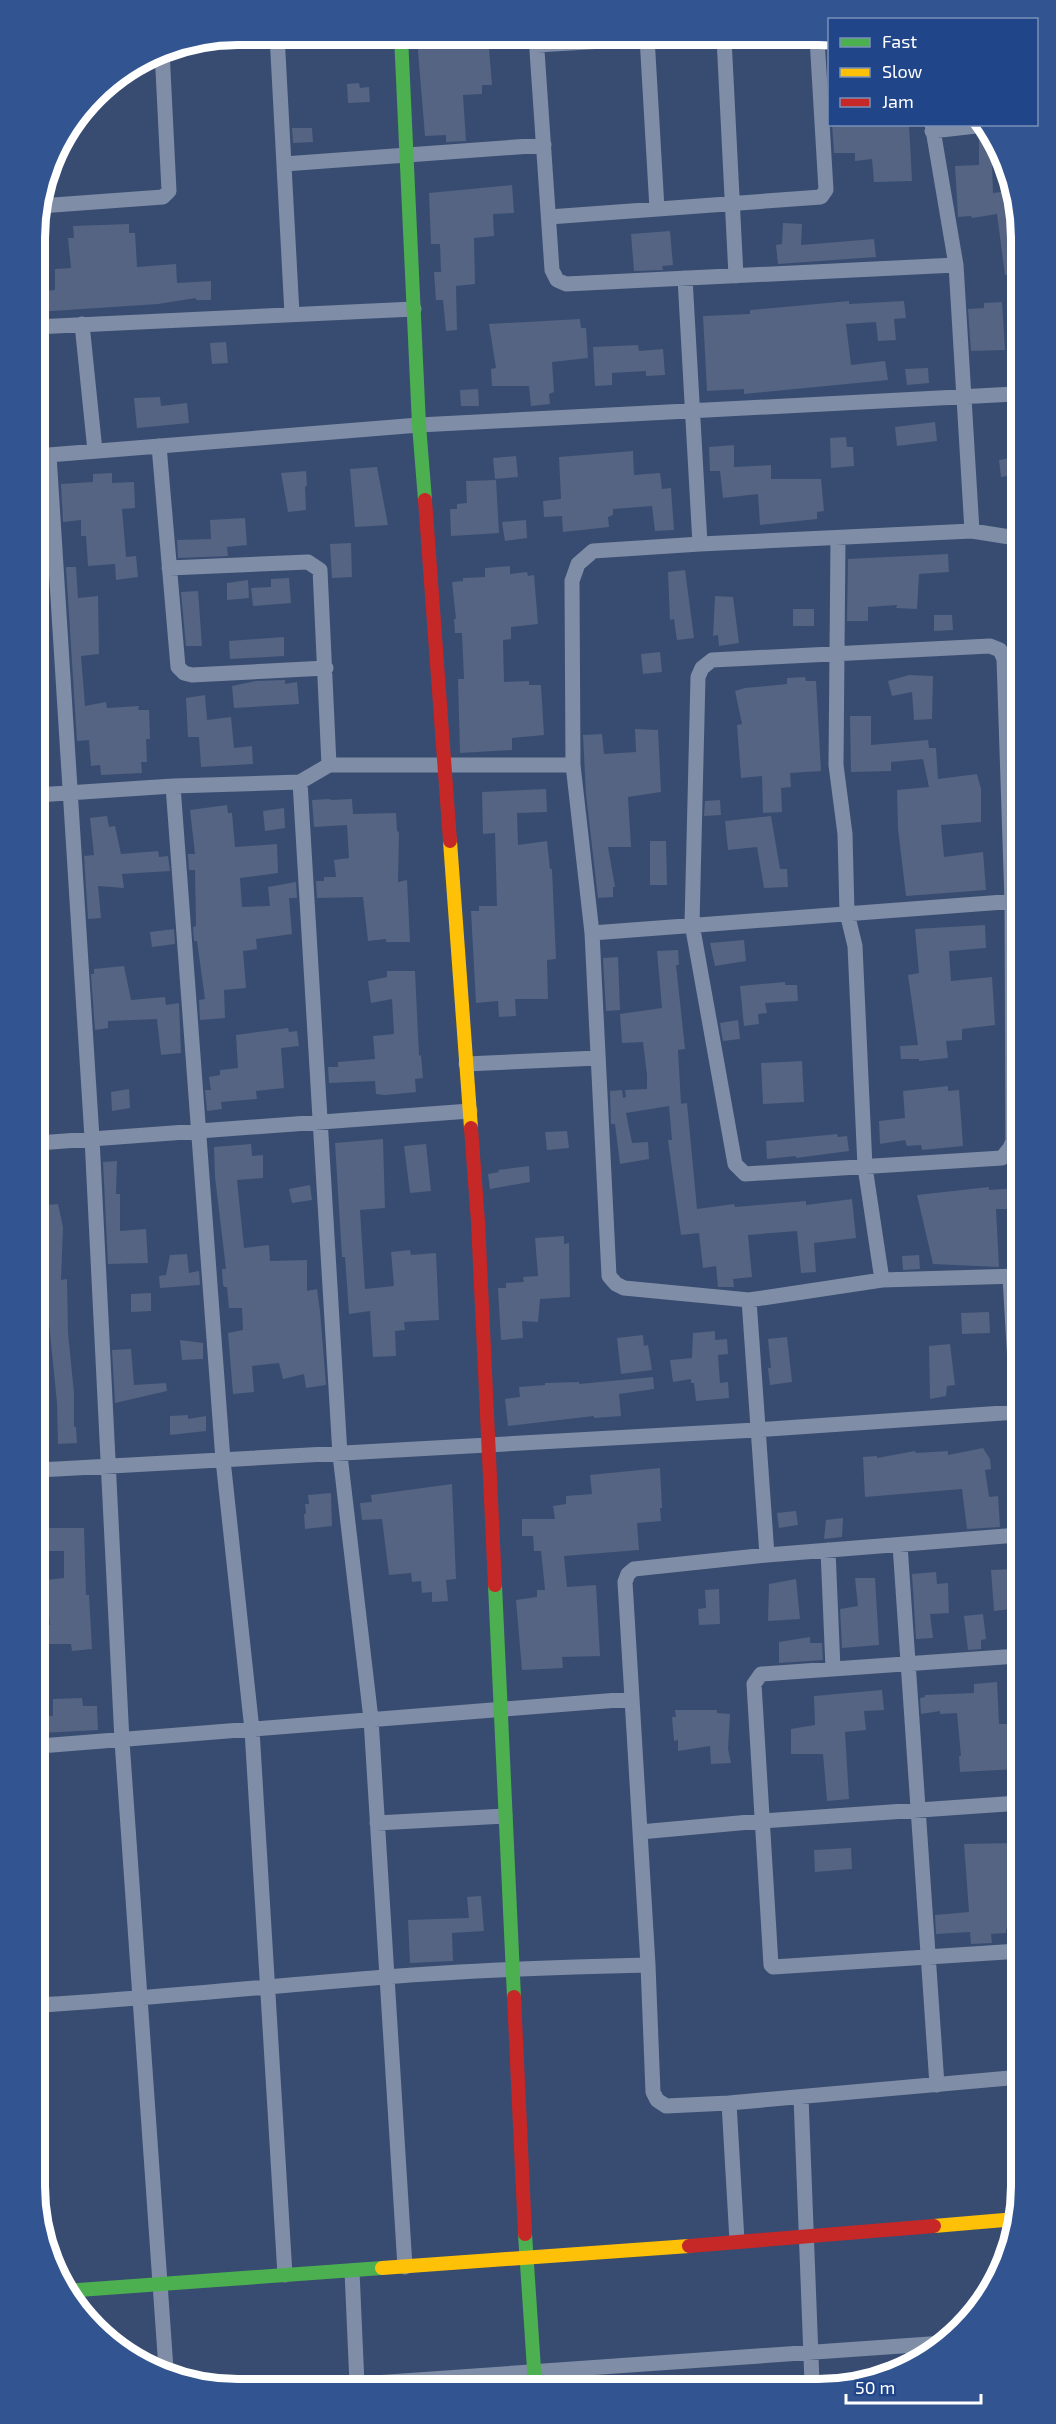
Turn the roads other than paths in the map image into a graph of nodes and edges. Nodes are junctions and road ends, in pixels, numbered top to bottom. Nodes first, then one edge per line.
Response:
1 (277, 45) edge
2 (402, 45) edge
3 (536, 45) edge
4 (647, 45) edge
5 (724, 45) edge
6 (817, 45) edge
7 (163, 61) edge
8 (967, 126) edge
9 (932, 128) edge
10 (544, 145) junction
11 (408, 156) junction
12 (284, 164) junction
13 (732, 204) junction
14 (49, 205) edge
15 (657, 209) junction
16 (549, 217) junction
17 (956, 265) junction
18 (736, 276) junction
19 (685, 278) junction
20 (414, 309) junction
21 (292, 314) junction
22 (82, 324) junction
23 (45, 326) edge
24 (1011, 394) edge
25 (964, 399) junction
26 (691, 412) junction
27 (419, 425) junction
28 (159, 446) junction
29 (95, 451) junction
30 (45, 455) edge
31 (45, 493) edge
32 (972, 531) junction
33 (1011, 537) edge
34 (838, 538) junction
35 (700, 543) junction
36 (169, 568) junction
37 (837, 654) junction
38 (326, 668) junction
39 (329, 765) junction
40 (445, 765) junction
41 (573, 765) junction
42 (300, 782) junction
43 (173, 786) junction
44 (69, 793) junction
45 (45, 794) edge
46 (1011, 813) edge
47 (1011, 901) edge
48 (847, 913) junction
49 (692, 924) junction
50 (592, 933) junction
51 (598, 1058) junction
52 (466, 1064) junction
53 (470, 1111) junction
54 (319, 1121) junction
55 (198, 1129) junction
56 (92, 1138) junction
57 (45, 1142) edge
58 (1011, 1146) edge
59 (865, 1167) junction
60 (1011, 1276) edge
61 (882, 1280) junction
62 (749, 1300) junction
63 (1011, 1412) edge
64 (756, 1430) junction
65 (488, 1445) junction
66 (340, 1455) junction
67 (223, 1460) junction
68 (109, 1466) junction
69 (45, 1470) edge
70 (1011, 1536) edge
71 (900, 1545) junction
72 (828, 1550) junction
73 (767, 1555) junction
74 (1011, 1657) edge
75 (909, 1663) junction
76 (833, 1669) junction
77 (631, 1699) junction
78 (500, 1708) junction
79 (370, 1719) junction
80 (252, 1730) junction
81 (122, 1741) junction
82 (45, 1746) edge
83 (1011, 1804) edge
84 (919, 1810) junction
85 (505, 1816) junction
86 (761, 1821) junction
87 (377, 1823) junction
88 (640, 1832) junction
89 (1011, 1952) edge
90 (928, 1958) junction
91 (648, 1965) junction
92 (513, 1969) junction
93 (387, 1977) junction
94 (268, 1987) junction
95 (140, 1999) junction
96 (45, 2005) edge
97 (1011, 2079) edge
98 (936, 2085) junction
99 (801, 2097) junction
100 (729, 2103) junction
101 (1007, 2220) edge
102 (807, 2238) junction
103 (737, 2241) junction
104 (526, 2258) junction
105 (405, 2267) junction
106 (352, 2271) junction
107 (285, 2275) junction
108 (161, 2284) junction
109 (76, 2290) edge
110 (928, 2344) edge
111 (811, 2351) junction
112 (166, 2365) edge
113 (535, 2378) edge
114 (351, 2379) edge
115 (505, 2379) edge
116 (812, 2379) edge

1 - 12 street
2 - 11 street
3 - 10 street
4 - 15 street
5 - 13 street
6 - 13 street
7 - 14 street
8 - 9 street
9 - 17 street
10 - 11 street
10 - 16 street
11 - 12 street
11 - 20 street
12 - 21 street
13 - 15 street
13 - 18 street
15 - 16 street
16 - 19 street
17 - 18 street
17 - 25 street
18 - 19 street
19 - 26 street
20 - 21 street
20 - 27 street
21 - 22 street
22 - 23 street
22 - 29 street
24 - 25 street
25 - 26 street
25 - 32 street
26 - 27 street
26 - 35 street
27 - 28 street
27 - 40 street
28 - 29 street
28 - 36 street
29 - 30 street
31 - 44 street
32 - 33 street
32 - 34 street
34 - 35 street
34 - 37 street
35 - 41 street
36 - 38 street
36 - 38 street
37 - 46 street
37 - 48 street
37 - 49 street
38 - 39 street
39 - 40 street
39 - 42 street
40 - 41 street
40 - 52 street
41 - 50 street
42 - 43 street
42 - 54 street
43 - 44 street
43 - 55 street
44 - 45 street
44 - 56 street
47 - 48 street
48 - 49 street
48 - 59 street
49 - 50 street
49 - 59 street
50 - 51 street
51 - 52 street
51 - 62 street
52 - 53 street
53 - 54 street
53 - 65 street
54 - 55 street
54 - 66 street
55 - 56 street
55 - 67 street
56 - 57 street
56 - 68 street
58 - 59 street
59 - 61 street
60 - 61 street
61 - 62 street
62 - 64 street
63 - 64 street
64 - 65 street
64 - 73 street
65 - 66 street
65 - 78 street
66 - 67 street
66 - 79 street
67 - 68 street
67 - 80 street
68 - 69 street
68 - 81 street
70 - 71 street
71 - 72 street
71 - 75 street
72 - 73 street
72 - 76 street
73 - 77 street
74 - 75 street
75 - 76 street
75 - 84 street
76 - 86 street
77 - 78 street
77 - 88 street
78 - 79 street
78 - 85 street
79 - 80 street
79 - 87 street
80 - 81 street
80 - 94 street
81 - 82 street
81 - 95 street
83 - 84 street
84 - 86 street
84 - 90 street
85 - 87 street
85 - 92 street
86 - 88 street
86 - 90 street
87 - 93 street
88 - 91 street
89 - 90 street
90 - 98 street
91 - 92 street
91 - 100 street
92 - 93 street
92 - 104 street
93 - 94 street
93 - 105 street
94 - 95 street
94 - 107 street
95 - 96 street
95 - 108 street
97 - 98 street
98 - 99 street
99 - 100 street
99 - 102 street
100 - 103 street
101 - 102 street
102 - 103 street
102 - 111 street
103 - 104 street
104 - 105 street
104 - 113 street
105 - 106 street
106 - 107 street
106 - 114 street
107 - 108 street
108 - 109 street
108 - 112 street
110 - 111 street
111 - 113 street
111 - 116 street
113 - 115 street

